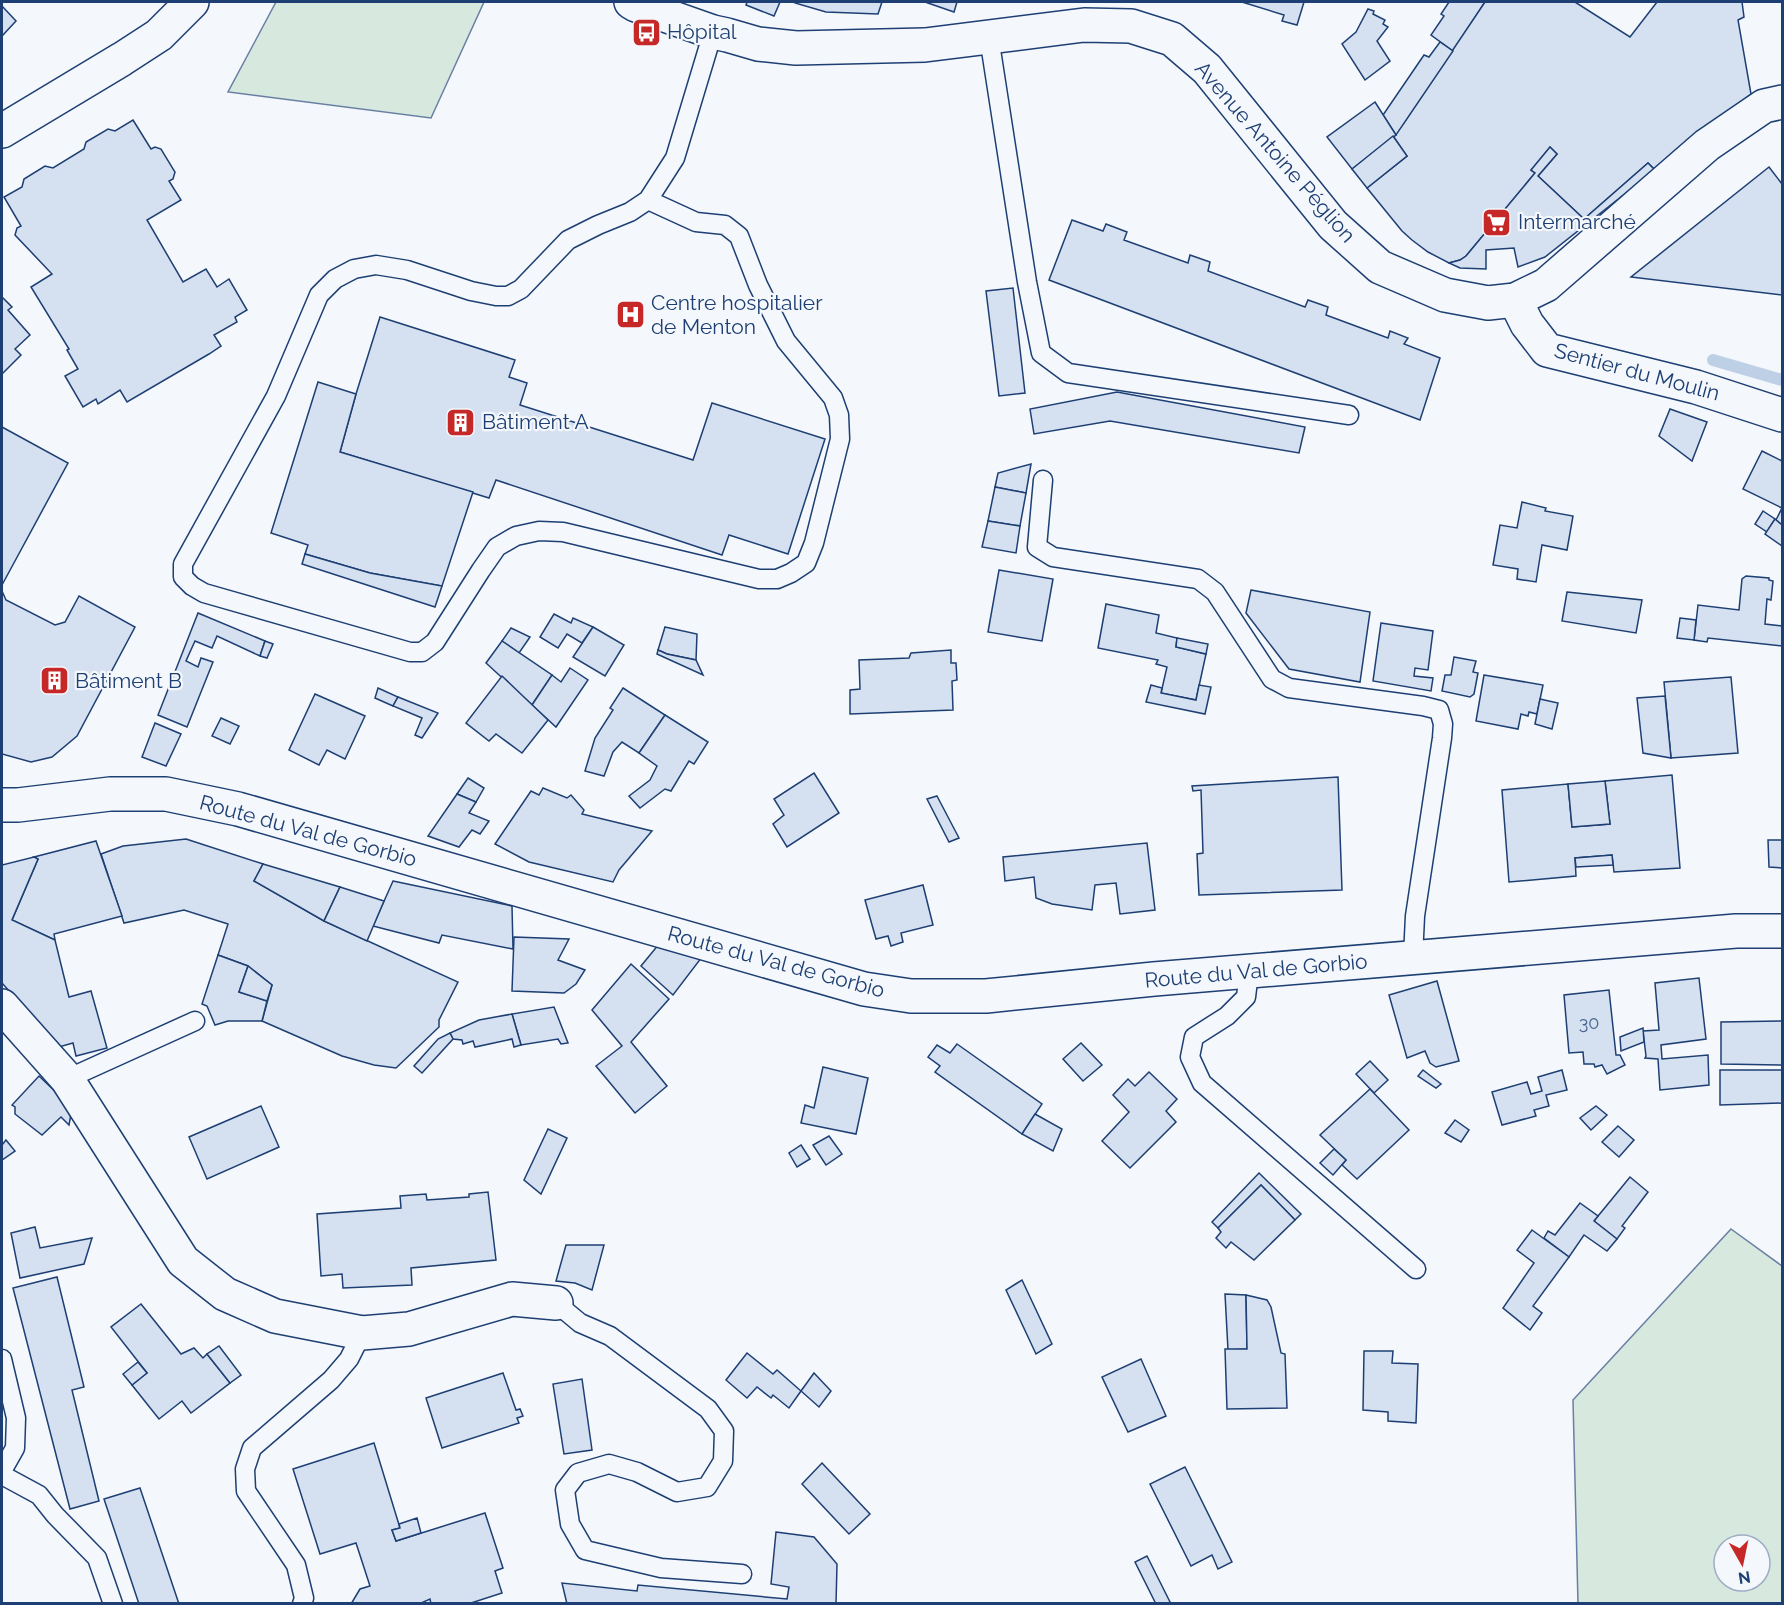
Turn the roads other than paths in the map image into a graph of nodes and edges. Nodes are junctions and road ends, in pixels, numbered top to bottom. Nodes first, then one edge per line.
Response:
1 (192, 2) edge
2 (631, 2) edge
3 (713, 32) junction
4 (989, 37) junction
5 (1782, 102) edge
6 (2, 131) edge
7 (648, 200) junction
8 (1515, 300) junction
9 (1349, 415) dead end
10 (1782, 415) edge
11 (1043, 480) dead end
12 (2, 805) edge
13 (1782, 931) edge
14 (1413, 957) junction
15 (1249, 972) junction
16 (2, 1006) edge
17 (195, 1021) dead end
18 (67, 1079) junction
19 (1416, 1269) dead end
20 (556, 1303) joint
21 (362, 1333) junction
22 (2, 1359) edge
23 (2, 1471) edge
24 (2, 1475) edge
25 (742, 1574) dead end
26 (113, 1604) edge
27 (302, 1604) edge

1 - 6 street
2 - 3 street, Avenue Antoine Péglion
3 - 4 street, Avenue Antoine Péglion
3 - 7 lane
4 - 8 street, Avenue Antoine Péglion
4 - 9 lane
5 - 8 street, Avenue Antoine Péglion
7 - 7 lane
8 - 10 street, Sentier du Moulin
11 - 14 lane
12 - 15 street, Route du Val de Gorbio
13 - 14 street, Route du Val de Gorbio
14 - 15 street, Route du Val de Gorbio
15 - 19 lane
16 - 18 street
17 - 18 lane
18 - 21 street
20 - 21 street
20 - 25 lane
21 - 27 lane
22 - 23 lane
24 - 26 lane

